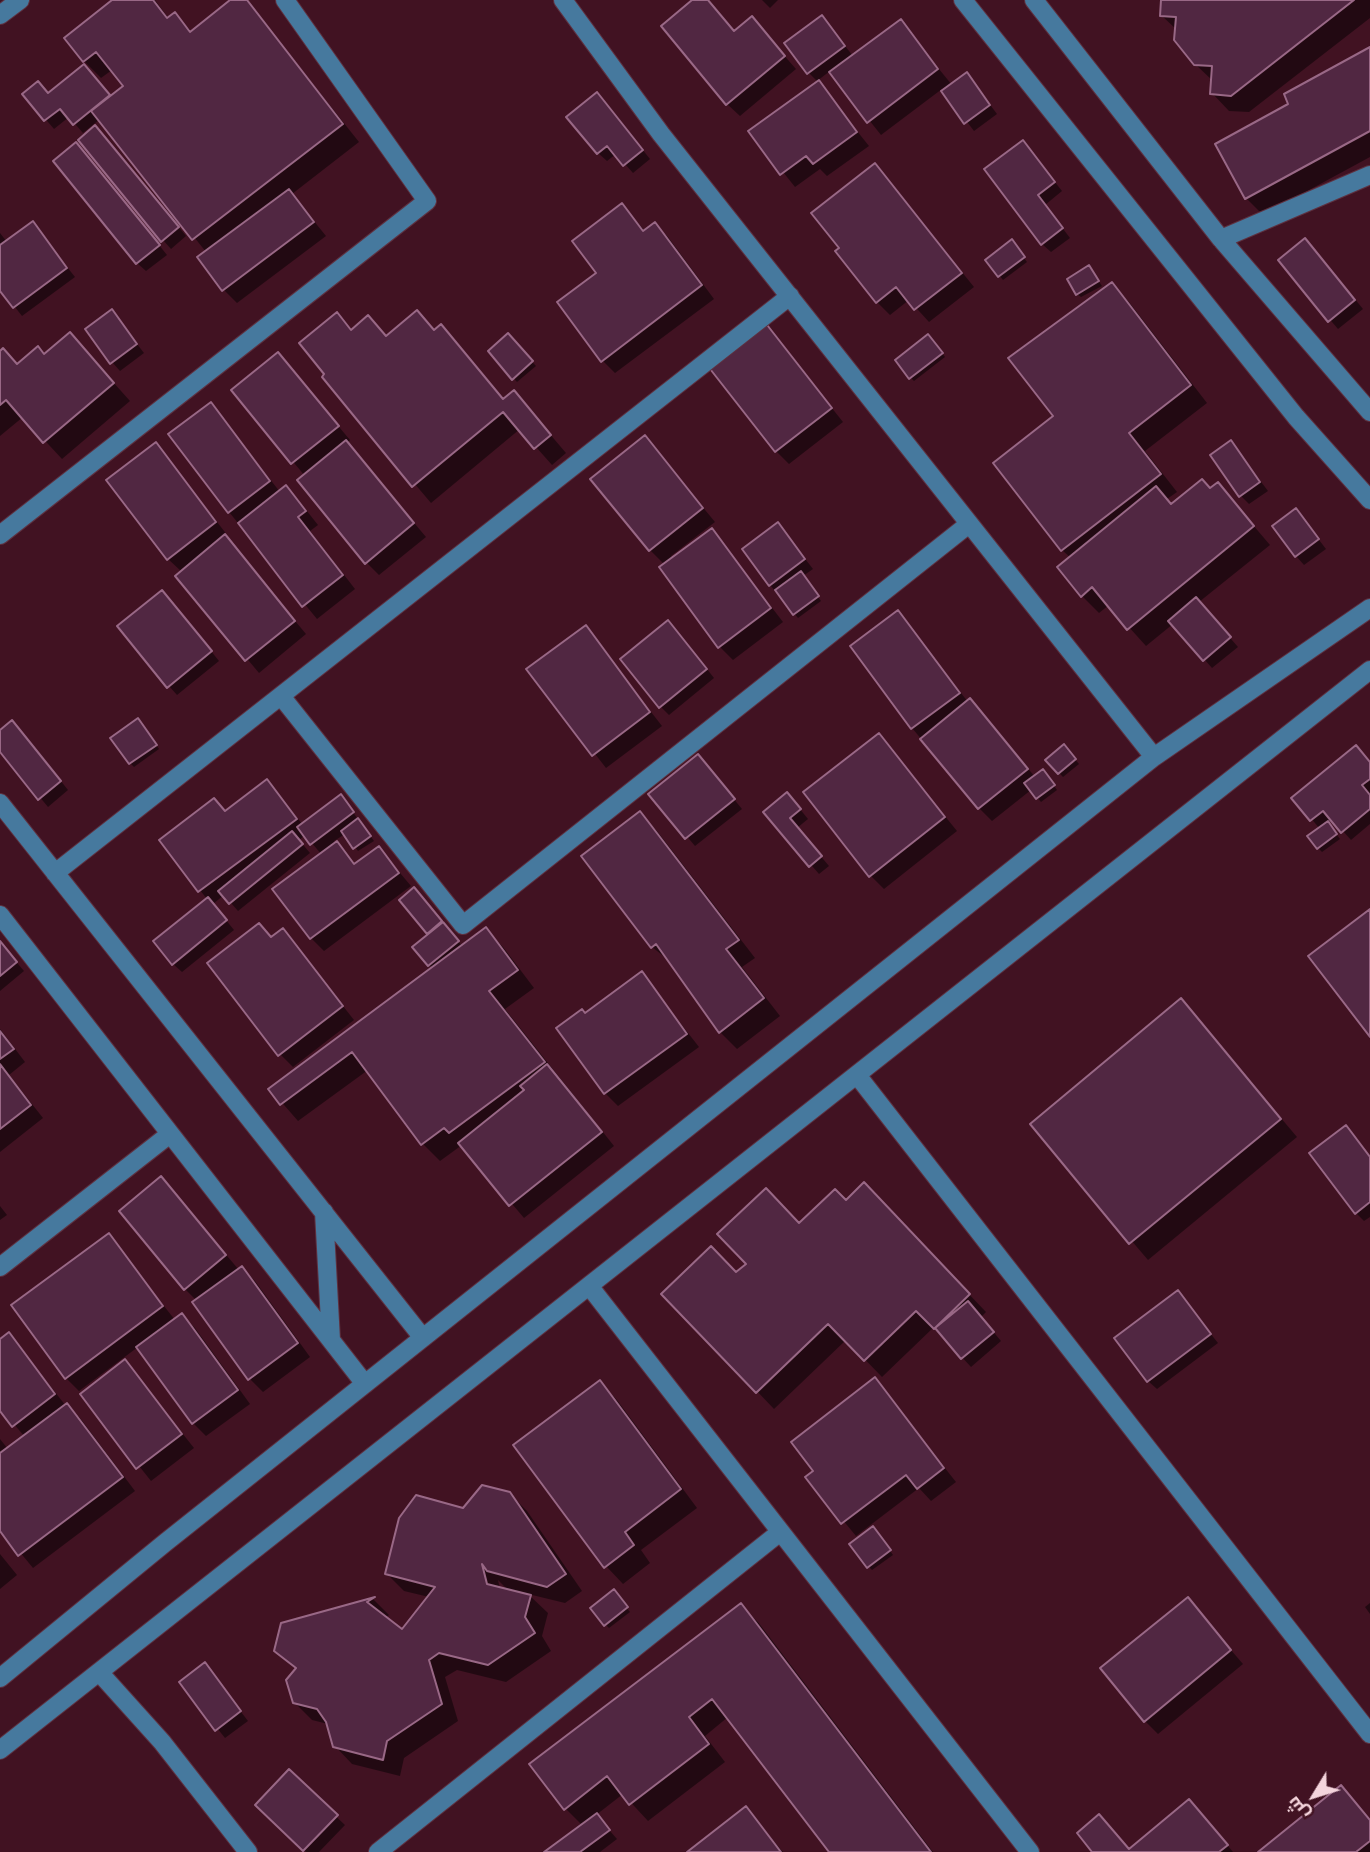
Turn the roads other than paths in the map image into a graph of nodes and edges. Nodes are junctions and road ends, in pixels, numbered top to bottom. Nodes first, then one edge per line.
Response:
1 (20, 0) edge
2 (285, 0) edge
3 (563, 0) edge
4 (963, 0) edge
5 (1034, 0) edge
6 (0, 15) edge
7 (1370, 175) edge
8 (1220, 239) junction
9 (790, 296) junction
10 (1370, 412) edge
11 (1370, 499) edge
12 (970, 524) junction
13 (0, 535) edge
14 (1370, 608) edge
15 (1370, 670) edge
16 (281, 696) junction
17 (1154, 757) junction
18 (0, 803) edge
19 (55, 873) junction
20 (0, 915) edge
21 (857, 1075) junction
22 (170, 1134) junction
23 (324, 1212) junction
24 (0, 1267) edge
25 (590, 1287) junction
26 (423, 1338) junction
27 (331, 1340) junction
28 (365, 1384) junction
29 (779, 1533) junction
30 (99, 1672) junction
31 (0, 1678) edge
32 (1370, 1734) edge
33 (0, 1750) edge
34 (248, 1852) edge
35 (378, 1852) edge
36 (1030, 1852) edge

1 - 6 street
2 - 13 street
3 - 9 street
4 - 11 street
5 - 8 street
7 - 8 street
8 - 10 street
9 - 12 street
9 - 16 street
12 - 16 street
12 - 17 street
14 - 17 street
15 - 21 street
16 - 19 street
17 - 26 street
18 - 19 street
19 - 23 street
20 - 22 street
21 - 25 street
21 - 32 street
22 - 24 street
22 - 27 street
23 - 26 street
23 - 27 street
25 - 29 street
25 - 30 street
26 - 28 street
27 - 28 street
28 - 31 street
29 - 35 street
29 - 36 street
30 - 33 street
30 - 34 street

